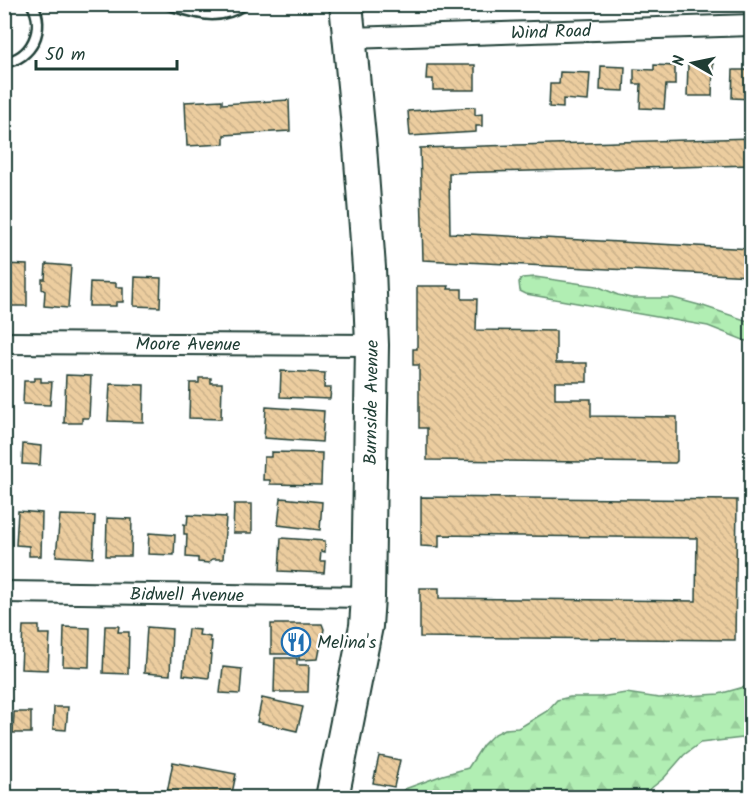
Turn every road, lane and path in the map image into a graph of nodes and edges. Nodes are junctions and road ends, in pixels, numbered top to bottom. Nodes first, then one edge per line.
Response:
1 (32, 4) edge
2 (168, 4) edge
3 (244, 4) edge
4 (346, 4) edge
5 (752, 25) edge
6 (350, 38) junction
7 (4, 62) edge
8 (4, 343) edge
9 (372, 345) junction
10 (4, 592) edge
11 (369, 597) junction
12 (332, 798) edge

1 - 7 lane
2 - 3 lane
4 - 6 main road, Burnside Avenue
5 - 6 street, Wind Road
6 - 9 main road, Burnside Avenue
8 - 9 street, Moore Avenue
9 - 11 main road, Burnside Avenue
10 - 11 street, Bidwell Avenue
11 - 12 main road, Burnside Avenue

